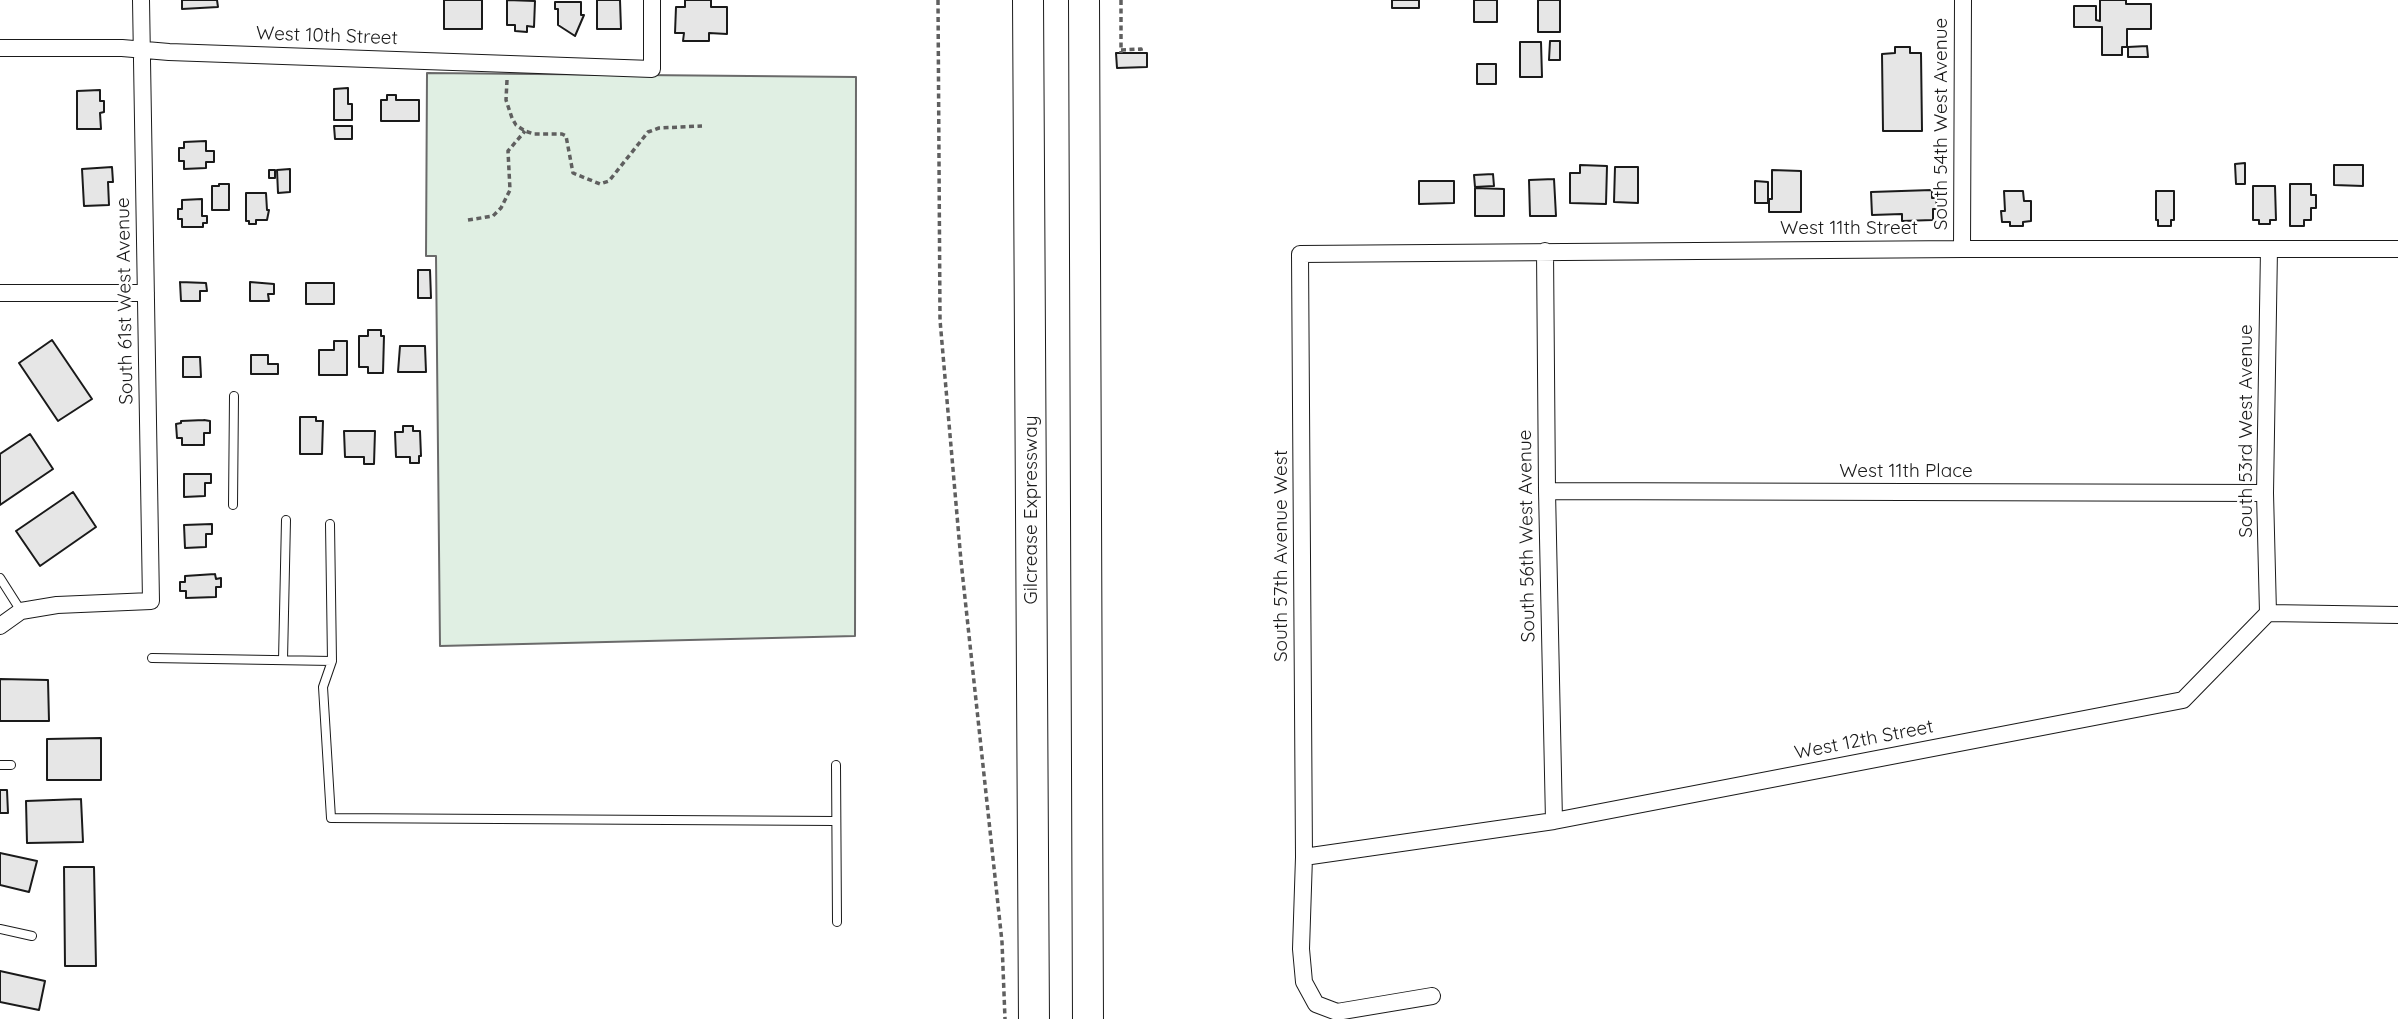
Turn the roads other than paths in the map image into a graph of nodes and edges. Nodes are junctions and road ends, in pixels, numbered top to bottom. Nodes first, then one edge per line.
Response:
1 (141, 0) edge
2 (652, 0) edge
3 (1028, 0) edge
4 (1084, 0) edge
5 (1963, 0) edge
6 (0, 48) edge
7 (142, 50) junction
8 (1962, 249) junction
9 (2269, 249) junction
10 (2398, 249) edge
11 (1545, 251) junction
12 (1300, 254) joint
13 (0, 293) edge
14 (146, 293) junction
15 (234, 396) dead end
16 (1547, 491) junction
17 (2265, 493) junction
18 (233, 505) dead end
19 (286, 520) dead end
20 (330, 524) dead end
21 (0, 578) edge
22 (21, 611) junction
23 (2268, 613) junction
24 (2398, 615) edge
25 (0, 626) edge
26 (152, 657) dead end
27 (283, 660) junction
28 (332, 661) junction
29 (0, 765) edge
30 (11, 765) dead end
31 (836, 765) dead end
32 (835, 821) junction
33 (1554, 821) junction
34 (1304, 857) junction
35 (836, 922) dead end
36 (0, 929) edge
37 (32, 936) dead end
38 (1432, 996) dead end
39 (1034, 1019) edge
40 (1088, 1019) edge

1 - 7 street, South 61st West Avenue
2 - 7 street, West 10th Street
3 - 39 highway, Gilcrease Expressway
4 - 40 highway
5 - 8 street, South 54th West Avenue
6 - 7 street, West 10th Street
7 - 14 street, South 61st West Avenue
8 - 9 street, West 11th Street
8 - 11 street, West 11th Street
9 - 10 street, West 11th Street
9 - 17 street, South 53rd West Avenue
11 - 12 street, West 11th Street
11 - 16 street, South 56th West Avenue
12 - 34 street, South 57th Avenue West
13 - 14 street
14 - 22 street, South 61st West Avenue
15 - 18 lane
16 - 17 street, West 11th Place
16 - 33 street, South 56th West Avenue
17 - 23 street, South 53rd West Avenue
19 - 27 lane
20 - 28 lane
21 - 22 lane
22 - 25 street
23 - 24 street
23 - 33 street, West 12th Street
26 - 27 lane
27 - 28 lane
28 - 32 lane
29 - 30 lane
31 - 32 lane
32 - 35 lane
33 - 34 street, West 12th Street
34 - 38 street, South 57th Avenue West
36 - 37 lane

